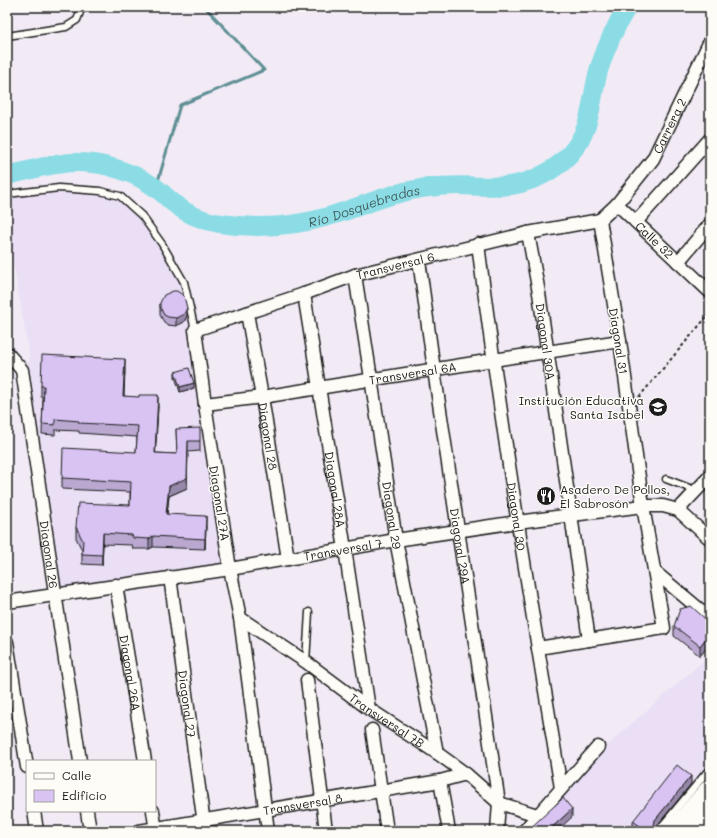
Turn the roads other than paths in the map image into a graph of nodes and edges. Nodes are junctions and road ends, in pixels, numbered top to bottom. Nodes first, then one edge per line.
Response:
1 (82, 7) edge
2 (7, 36) edge
3 (710, 41) edge
4 (710, 139) edge
5 (7, 194) edge
6 (617, 204) junction
7 (600, 220) junction
8 (636, 222) junction
9 (710, 224) edge
10 (528, 233) junction
11 (478, 244) junction
12 (419, 260) junction
13 (678, 262) junction
14 (355, 275) junction
15 (710, 292) edge
16 (304, 294) junction
17 (247, 313) junction
18 (195, 330) junction
19 (620, 341) junction
20 (547, 352) junction
21 (7, 353) edge
22 (493, 360) junction
23 (434, 370) junction
24 (371, 380) junction
25 (319, 388) junction
26 (262, 397) junction
27 (205, 404) junction
28 (710, 476) edge
29 (666, 478) dead end
30 (697, 491) junction
31 (643, 506) junction
32 (678, 510) junction
33 (572, 515) junction
34 (517, 522) junction
35 (459, 531) junction
36 (710, 539) edge
37 (396, 540) junction
38 (345, 549) junction
39 (288, 559) junction
40 (230, 569) junction
41 (654, 572) junction
42 (170, 577) junction
43 (116, 585) junction
44 (56, 594) junction
45 (7, 602) edge
46 (309, 612) dead end
47 (240, 618) junction
48 (710, 618) edge
49 (589, 640) junction
50 (7, 642) edge
51 (538, 648) junction
52 (306, 662) junction
53 (307, 680) dead end
54 (369, 709) junction
55 (372, 730) dead end
56 (598, 747) dead end
57 (437, 753) junction
58 (80, 760) edge
59 (145, 760) edge
60 (26, 761) edge
61 (466, 774) junction
62 (709, 780) edge
63 (440, 781) junction
64 (561, 788) junction
65 (381, 791) junction
66 (322, 800) junction
67 (499, 803) junction
68 (265, 810) junction
69 (710, 811) edge
70 (34, 812) edge
71 (87, 812) edge
72 (153, 812) edge
73 (537, 815) junction
74 (204, 826) edge
75 (156, 830) edge
76 (37, 831) edge
77 (90, 831) edge
78 (140, 831) edge
79 (268, 831) edge
80 (326, 831) edge
81 (387, 831) edge
82 (449, 831) edge
83 (497, 831) edge
84 (524, 831) edge
85 (658, 831) edge
86 (672, 831) edge
87 (693, 831) edge

1 - 2 lane
3 - 6 street, Carrera 2
4 - 8 street
5 - 18 lane, Diagonal 27A
6 - 7 street
6 - 8 street, Calle 32
7 - 10 street, Transversal 6
7 - 19 street, Diagonal 31
8 - 13 street, Calle 32
9 - 13 street
10 - 11 street, Transversal 6
10 - 20 street, Diagonal 30A
11 - 12 street, Transversal 6
11 - 22 street, Diagonal 30
12 - 14 street, Transversal 6
12 - 23 street, Diagonal 29A
13 - 15 street, Calle 32
14 - 16 street, Transversal 6
14 - 24 street, Diagonal 29
16 - 17 street, Transversal 6
16 - 25 street, Diagonal 28A
17 - 18 street, Transversal 6
17 - 26 street, Diagonal 28
18 - 27 street, Diagonal 27A
19 - 20 street, Transversal 6A
19 - 31 street, Diagonal 31
20 - 22 street, Transversal 6A
20 - 33 street, Diagonal 30A
21 - 44 street, Diagonal 26
22 - 23 street, Transversal 6A
22 - 34 street, Diagonal 30
23 - 24 street, Transversal 6A
23 - 35 street, Diagonal 29A
24 - 25 street, Transversal 6A
24 - 37 street, Diagonal 29
25 - 26 street, Transversal 6A
25 - 38 street, Diagonal 28A
26 - 27 street, Transversal 6A
26 - 39 street, Diagonal 28
27 - 40 street, Diagonal 27A
28 - 30 street
29 - 30 lane
30 - 32 street
31 - 32 street, Transversal 7
31 - 33 street, Transversal 7
31 - 41 street, Diagonal 31
32 - 36 street
33 - 34 street, Transversal 7
33 - 49 street, Diagonal 30A
34 - 35 street, Transversal 7
34 - 51 street, Diagonal 30
35 - 37 street, Transversal 7
35 - 67 street, Diagonal 29A
37 - 38 street, Transversal 7
37 - 57 street, Diagonal 29
38 - 39 street, Transversal 7
38 - 54 street, Diagonal 28A
39 - 40 street, Transversal 7
40 - 42 street, Transversal 7
40 - 47 street, Diagonal 27A
41 - 48 street
41 - 49 street, Diagonal 31
42 - 43 street, Transversal 7
42 - 74 street, Diagonal 27
43 - 44 street, Transversal 7
43 - 59 street, Diagonal 26A
44 - 45 street, Transversal 7
44 - 58 street, Diagonal 26
46 - 52 lane
47 - 52 street, Transversal 7B
47 - 68 street, Diagonal 27A
49 - 51 street
50 - 60 street
51 - 64 street, Diagonal 30
52 - 54 street, Transversal 7B
53 - 66 street
54 - 57 street, Transversal 7B
55 - 65 street
56 - 64 street
57 - 61 street, Transversal 7B
61 - 63 street, Transversal 8
61 - 67 street, Transversal 7B
62 - 85 lane
62 - 86 main road
63 - 65 street, Transversal 8
63 - 82 street
64 - 73 street
65 - 66 street, Transversal 8
65 - 81 street
66 - 68 street, Transversal 8
66 - 80 street
67 - 73 street, Transversal 7B
67 - 83 street, Diagonal 29A
68 - 74 street, Transversal 8
68 - 79 street, Diagonal 27A
69 - 87 main road
70 - 76 street
71 - 77 street
72 - 75 street
73 - 84 street
74 - 75 street, Transversal 8
75 - 78 street, Transversal 8

